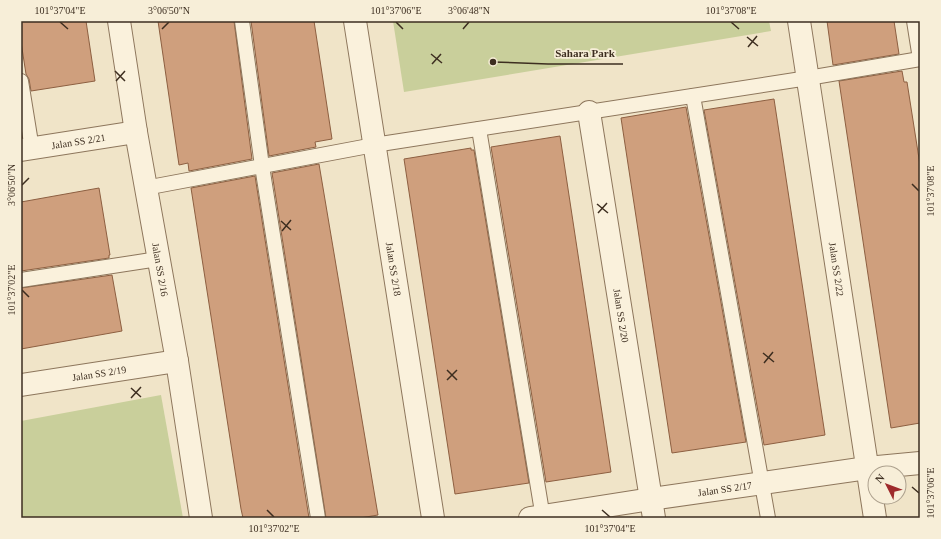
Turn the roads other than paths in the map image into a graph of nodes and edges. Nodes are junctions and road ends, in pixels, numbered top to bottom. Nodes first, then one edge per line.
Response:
1 (120, 21) edge
2 (242, 21) edge
3 (355, 21) edge
4 (799, 21) edge
5 (914, 21) edge
6 (920, 59) edge
7 (808, 78) junction
8 (21, 81) edge
9 (693, 96) junction
10 (590, 112) junction
11 (479, 129) junction
12 (136, 132) junction
13 (374, 145) junction
14 (26, 149) edge
15 (262, 166) junction
16 (146, 188) junction
17 (158, 259) junction
18 (21, 280) edge
19 (177, 361) junction
20 (21, 385) edge
21 (920, 463) edge
22 (899, 465) edge
23 (867, 468) joint
24 (762, 483) junction
25 (873, 505) edge
26 (652, 508) edge
27 (539, 517) edge
28 (201, 518) edge
29 (318, 518) edge
30 (433, 518) edge
31 (768, 518) edge
32 (875, 518) edge

1 - 12 street, Jalan SS 2/16
2 - 15 lane
3 - 13 street, Jalan SS 2/18
4 - 7 street, Jalan SS 2/22
5 - 6 lane
6 - 7 lane
7 - 9 lane
7 - 23 street, Jalan SS 2/22
8 - 14 lane
9 - 10 lane
9 - 24 lane
10 - 11 lane
10 - 26 street, Jalan SS 2/20
11 - 13 lane
11 - 27 lane
12 - 14 street, Jalan SS 2/21
12 - 16 street, Jalan SS 2/16
13 - 15 lane
13 - 30 street, Jalan SS 2/18
15 - 16 lane
15 - 29 lane
16 - 17 street, Jalan SS 2/16
17 - 18 lane
17 - 19 street, Jalan SS 2/16
19 - 20 street, Jalan SS 2/19
19 - 28 street, Jalan SS 2/16
21 - 22 street, Jalan SS 2/17
23 - 24 street, Jalan SS 2/17
24 - 26 street, Jalan SS 2/17
24 - 31 lane
25 - 32 street, Jalan SS 2/22
26 - 27 street, Jalan SS 2/17

